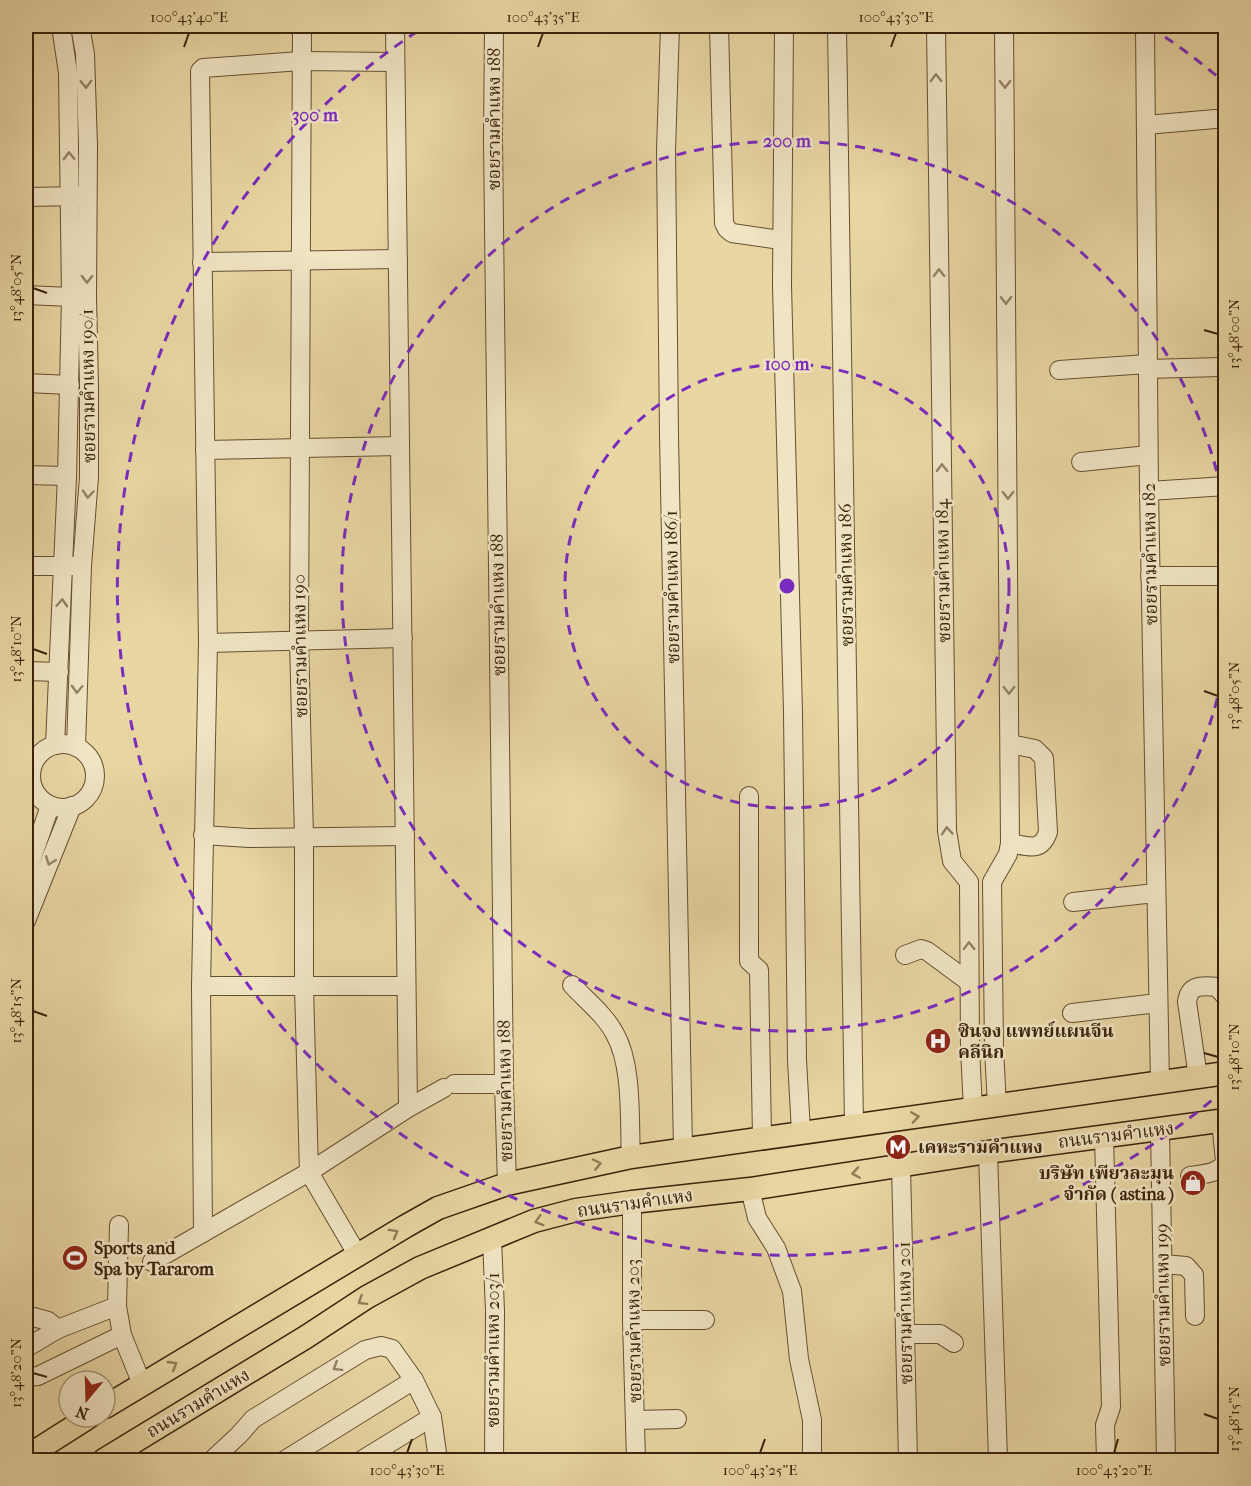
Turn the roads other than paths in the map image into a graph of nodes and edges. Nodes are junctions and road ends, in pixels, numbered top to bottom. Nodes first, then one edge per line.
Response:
1 (61, 26) edge
2 (80, 26) edge
3 (302, 26) edge
4 (395, 26) edge
5 (494, 26) edge
6 (670, 26) edge
7 (719, 26) edge
8 (784, 26) edge
9 (837, 26) edge
10 (936, 26) edge
11 (1004, 26) edge
12 (1145, 26) edge
13 (301, 61) junction
14 (395, 62) junction
15 (1215, 118) dead end
16 (1146, 125) junction
17 (79, 196) junction
18 (26, 197) edge
19 (781, 240) junction
20 (398, 259) junction
21 (300, 260) junction
22 (202, 262) junction
23 (26, 295) edge
24 (71, 297) junction
25 (1148, 367) junction
26 (1220, 367) dead end
27 (1059, 370) dead end
28 (26, 383) edge
29 (70, 385) junction
30 (400, 446) junction
31 (300, 449) junction
32 (205, 450) junction
33 (1148, 455) junction
34 (1081, 462) dead end
35 (26, 475) edge
36 (67, 476) junction
37 (1226, 486) edge
38 (1149, 491) junction
39 (26, 566) edge
40 (73, 566) junction
41 (1150, 576) junction
42 (1221, 576) dead end
43 (403, 638) junction
44 (299, 640) junction
45 (208, 643) junction
46 (26, 671) edge
47 (59, 672) junction
48 (1010, 744) junction
49 (55, 745) junction
50 (76, 747) junction
51 (749, 796) dead end
52 (50, 806) junction
53 (72, 806) junction
54 (203, 836) junction
55 (405, 836) junction
56 (304, 838) junction
57 (1010, 843) junction
58 (26, 875) edge
59 (969, 882) junction
60 (992, 882) junction
61 (1155, 893) junction
62 (1073, 902) dead end
63 (26, 921) edge
64 (905, 955) dead end
65 (201, 986) junction
66 (304, 986) junction
67 (405, 986) junction
68 (572, 986) dead end
69 (970, 986) junction
70 (993, 989) junction
71 (1226, 997) edge
72 (1158, 1003) junction
73 (1072, 1013) dead end
74 (1226, 1073) edge
75 (1198, 1077) junction
76 (1160, 1083) junction
77 (504, 1084) junction
78 (997, 1106) junction
79 (408, 1108) junction
80 (973, 1109) junction
81 (1223, 1121) edge
82 (854, 1125) junction
83 (1160, 1130) junction
84 (801, 1132) junction
85 (1104, 1136) junction
86 (762, 1137) junction
87 (683, 1149) junction
88 (988, 1152) junction
89 (631, 1157) junction
90 (901, 1166) junction
91 (309, 1172) junction
92 (1190, 1176) dead end
93 (507, 1184) junction
94 (750, 1189) junction
95 (632, 1202) junction
96 (119, 1225) dead end
97 (203, 1233) junction
98 (486, 1241) junction
99 (357, 1254) junction
100 (152, 1262) dead end
101 (1163, 1264) junction
102 (117, 1306) junction
103 (26, 1315) edge
104 (1196, 1316) dead end
105 (632, 1320) junction
106 (705, 1320) dead end
107 (58, 1329) junction
108 (906, 1334) junction
109 (122, 1335) junction
110 (954, 1343) dead end
111 (26, 1348) edge
112 (26, 1377) edge
113 (414, 1380) junction
114 (142, 1384) junction
115 (117, 1400) edge
116 (432, 1418) junction
117 (677, 1419) dead end
118 (635, 1420) junction
119 (70, 1429) edge
120 (26, 1456) edge
121 (434, 1458) edge
122 (488, 1460) edge
123 (104, 1461) edge
124 (212, 1461) edge
125 (285, 1461) edge
126 (362, 1461) edge
127 (636, 1461) edge
128 (812, 1461) edge
129 (908, 1461) edge
130 (998, 1461) edge
131 (1106, 1461) edge
132 (1166, 1461) edge

17 -> 1 street, ซอยรามคำแหง 190/1
2 -> 17 street, ซอยรามคำแหง 190/1
3 - 13 street, ซอยรามคำแหง 190
4 - 14 street
5 - 77 street, ซอยรามคำแหง 188
6 - 87 street, ซอยรามคำแหง 186/1
7 - 19 street
8 - 19 street
9 - 82 street, ซอยรามคำแหง 186
59 -> 10 street, ซอยรามคำแหง 184
11 -> 48 street
12 - 16 street, ซอยรามคำแหง 182
13 - 14 street
13 - 21 street, ซอยรามคำแหง 190
13 - 22 street
14 - 20 street
15 - 16 street
16 - 25 street, ซอยรามคำแหง 182
17 - 18 street
17 - 24 street, ซอยรามคำแหง 190/1
17 -> 40 street, ซอยรามคำแหง 190/1
19 - 84 street
20 - 21 street
20 - 30 street
21 - 22 street
21 - 31 street, ซอยรามคำแหง 190
22 - 32 street
23 - 24 street
24 - 29 street, ซอยรามคำแหง 190/1
25 - 26 street
25 - 27 street
25 - 33 street, ซอยรามคำแหง 182
28 - 29 street
29 - 36 street, ซอยรามคำแหง 190/1
30 - 31 street
30 - 43 street
31 - 32 street
31 - 44 street, ซอยรามคำแหง 190
32 - 45 street
33 - 34 street
33 - 38 street, ซอยรามคำแหง 182
35 - 36 street
36 - 40 street, ซอยรามคำแหง 190/1
37 - 38 street
38 - 41 street, ซอยรามคำแหง 182
39 - 40 street
47 -> 40 street, ซอยรามคำแหง 190/1
40 -> 50 street, ซอยรามคำแหง 190/1
41 - 42 street
41 - 61 street, ซอยรามคำแหง 182
43 - 44 street
43 - 55 street
44 - 45 street
44 - 56 street, ซอยรามคำแหง 190
45 - 54 street
46 - 47 street
47 - 49 street, ซอยรามคำแหง 190/1
48 - 57 street
48 - 57 street
49 - 50 street
49 - 52 street
50 - 53 street
51 - 86 street
52 - 53 street
52 - 58 street
53 -> 63 street
54 - 56 street
54 - 65 street
55 - 56 street
55 - 67 street
56 - 66 street, ซอยรามคำแหง 190
57 - 60 street
59 - 60 street
69 -> 59 street
60 - 70 street
61 - 62 street
61 - 72 street, ซอยรามคำแหง 182
64 - 69 street
65 - 66 street
65 - 97 street
66 - 67 street
66 - 91 street, ซอยรามคำแหง 190
67 - 79 street
68 - 89 street
69 - 70 street
69 - 80 street
70 - 78 street
71 - 75 street
72 - 73 street
72 - 76 street, ซอยรามคำแหง 182
74 - 75 main road
75 - 76 main road
76 - 78 main road
77 - 79 street
77 - 93 street, ซอยรามคำแหง 188
78 - 80 main road
79 - 91 street
82 -> 80 main road
81 - 83 main road, ถนนรามคำแหง
81 - 92 street
82 - 84 main road
83 - 85 main road, ถนนรามคำแหง
83 - 101 street, ซอยรามคำแหง 199
84 - 86 main road
85 - 88 main road, ถนนรามคำแหง
85 - 131 street
86 - 87 main road
87 - 89 main road
88 - 90 main road, ถนนรามคำแหง
88 - 130 street
93 -> 89 main road
90 -> 94 main road, ถนนรามคำแหง
90 - 108 street, ซอยรามคำแหง 201
91 - 97 street
91 - 99 street, ซอยรามคำแหง 190
99 -> 93 main road
94 - 95 main road, ถนนรามคำแหง
94 - 128 street
95 -> 98 main road, ถนนรามคำแหง
95 - 105 street, ซอยรามคำแหง 203
96 - 102 street
97 - 100 street
98 - 122 street, ซอยรามคำแหง 203/1
98 -> 123 main road, ถนนรามคำแหง
114 -> 99 main road
101 - 104 street
101 - 132 street, ซอยรามคำแหง 199
102 - 107 street
102 - 109 street
103 - 107 street
105 - 106 street
105 - 118 street, ซอยรามคำแหง 203
107 - 111 street
108 - 110 street
108 - 129 street, ซอยรามคำแหง 201
109 - 112 street
109 - 114 street
113 - 116 street
113 -> 124 street
113 - 125 street
114 - 115 main road
116 - 121 street
116 - 126 street
117 - 118 street
118 - 127 street, ซอยรามคำแหง 203
119 - 120 main road

